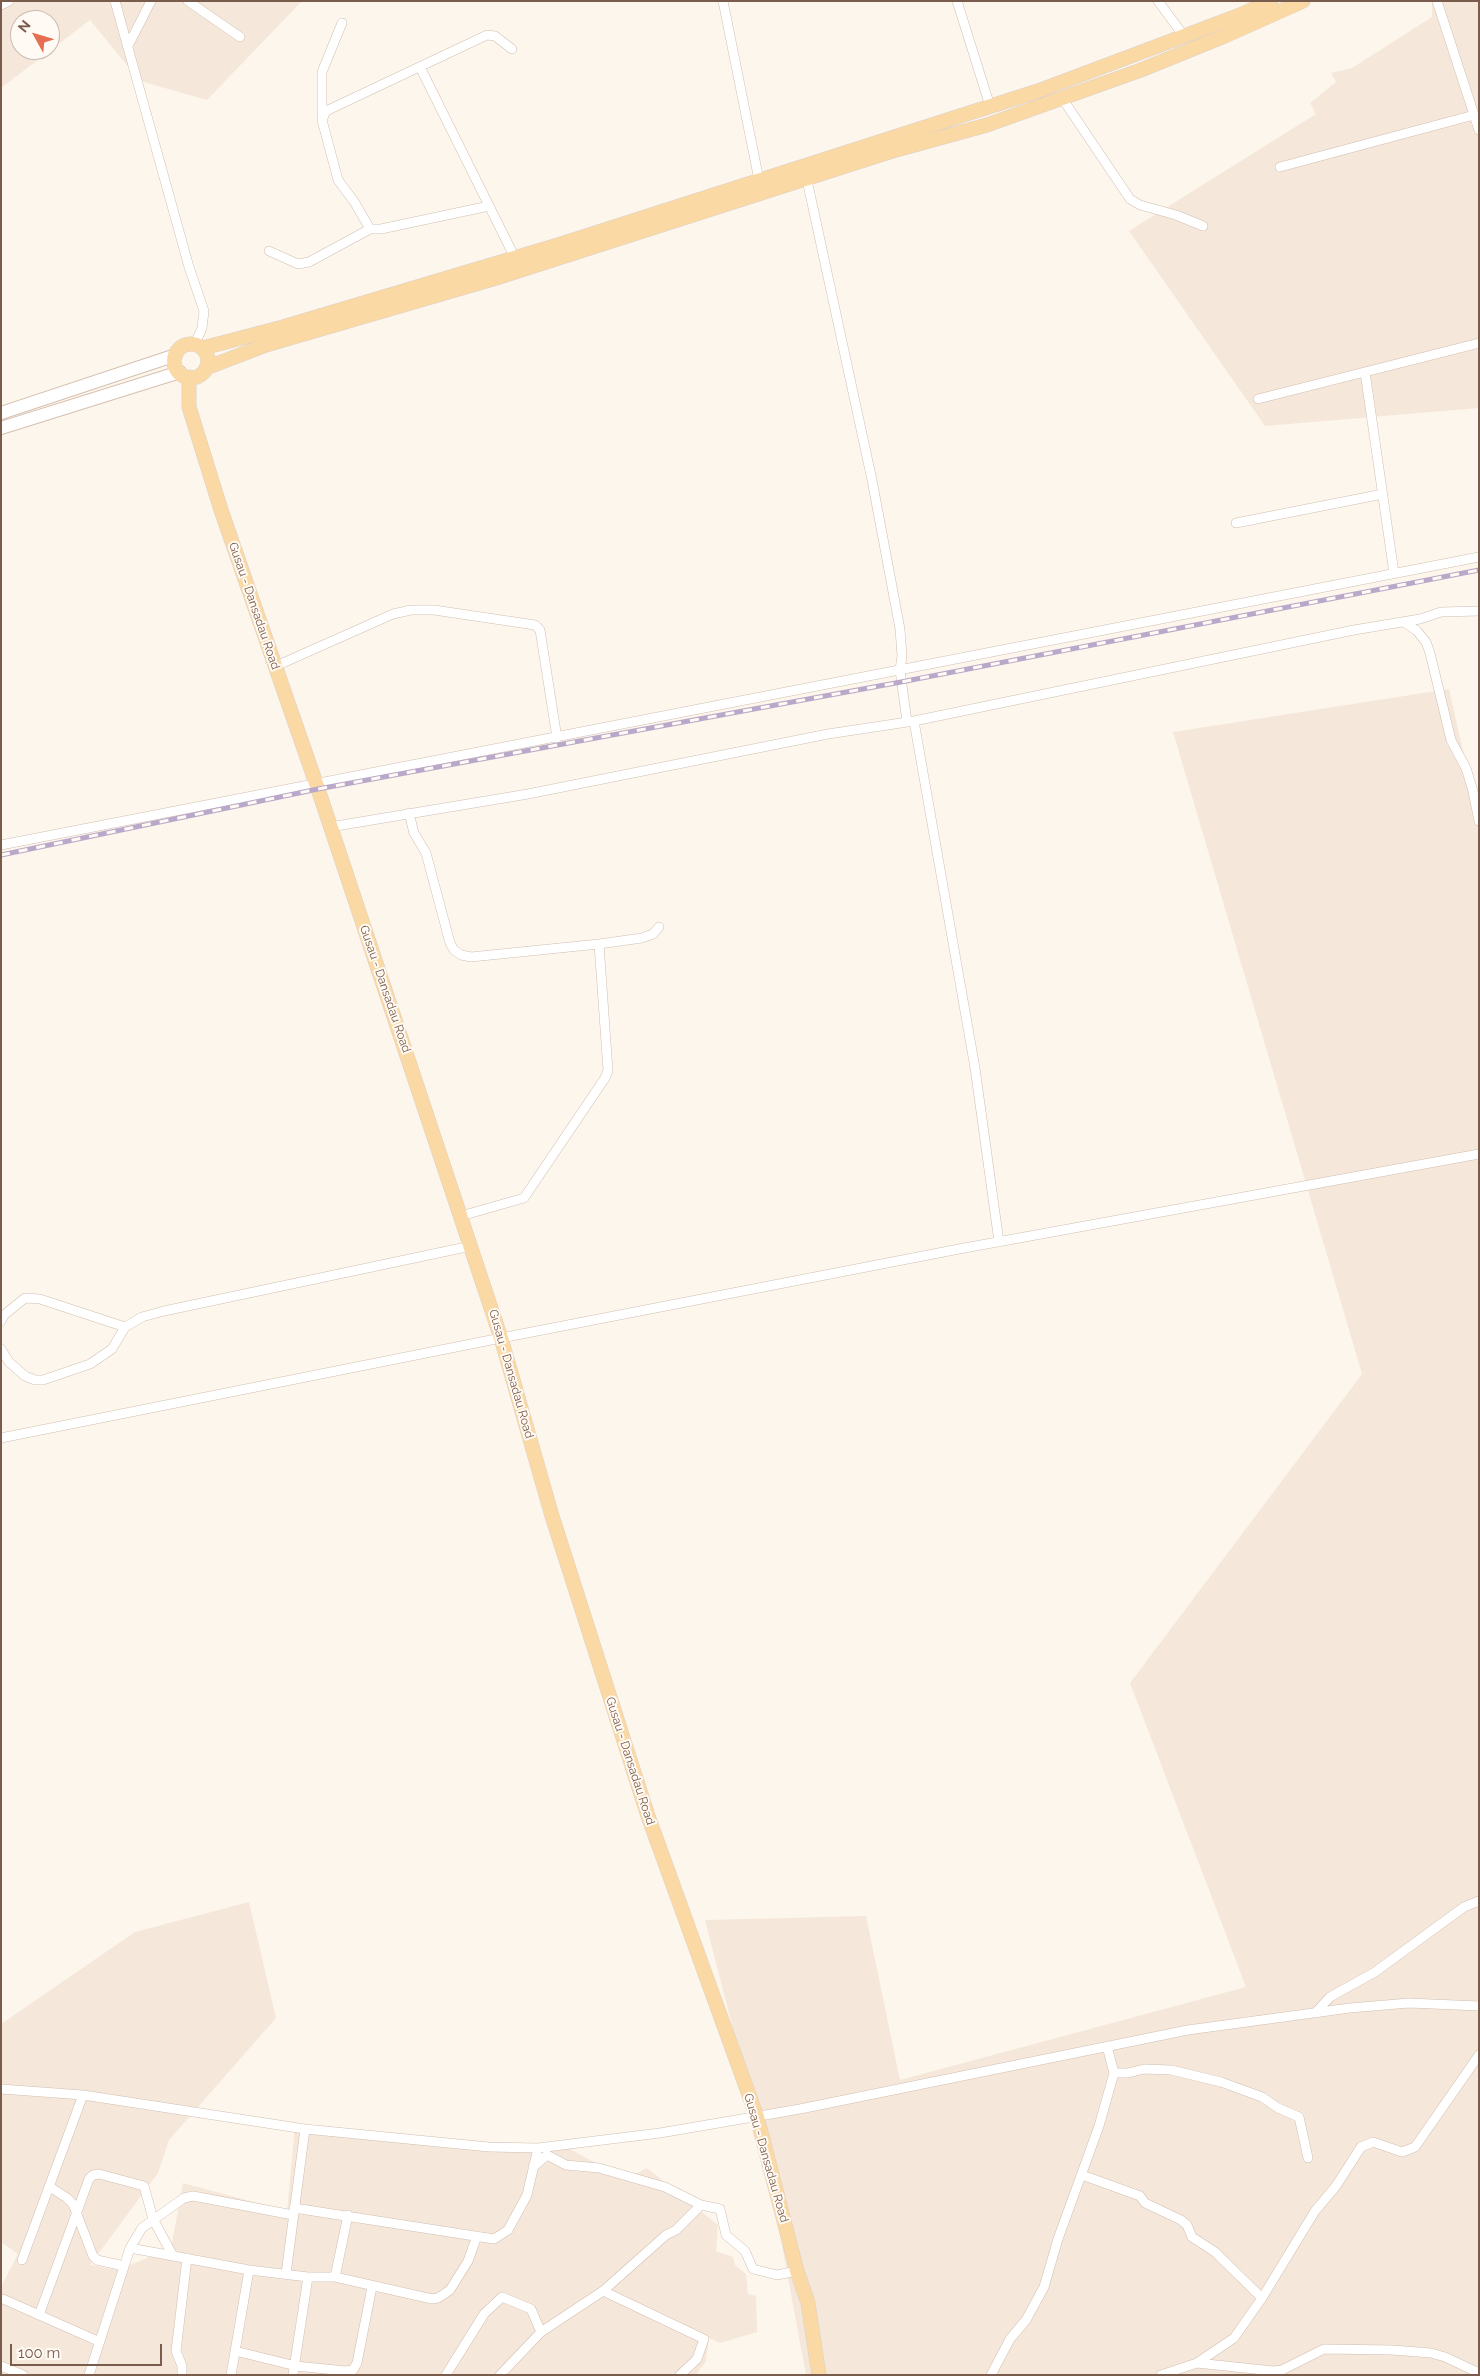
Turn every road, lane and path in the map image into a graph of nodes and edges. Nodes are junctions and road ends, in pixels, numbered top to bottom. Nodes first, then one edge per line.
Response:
1 (9, 1) edge
2 (115, 1) edge
3 (151, 1) edge
4 (188, 1) edge
5 (723, 1) edge
6 (957, 1) edge
7 (1158, 1) edge
8 (1271, 1) edge
9 (1303, 1) edge
10 (1437, 1) edge
11 (1, 5) edge
12 (342, 23) dead end
13 (1184, 36) junction
14 (240, 37) dead end
15 (128, 46) junction
16 (512, 49) dead end
17 (420, 66) junction
18 (1062, 98) junction
19 (990, 106) junction
20 (1474, 115) junction
21 (322, 118) junction
22 (1479, 130) edge
23 (1280, 167) dead end
24 (759, 180) junction
25 (807, 180) junction
26 (489, 206) junction
27 (1203, 226) dead end
28 (370, 229) junction
29 (269, 251) dead end
30 (514, 258) junction
31 (1479, 344) edge
32 (199, 346) junction
33 (176, 355) junction
34 (206, 368) junction
35 (1365, 372) junction
36 (184, 375) junction
37 (1258, 399) dead end
38 (1, 413) edge
39 (1, 428) edge
40 (1383, 494) junction
41 (1236, 522) dead end
42 (1479, 557) edge
43 (1394, 573) junction
44 (1479, 611) edge
45 (1404, 622) junction
46 (276, 666) junction
47 (900, 670) junction
48 (910, 722) junction
49 (557, 738) junction
50 (316, 783) junction
51 (409, 814) junction
52 (1479, 821) edge
53 (330, 827) junction
54 (1, 845) edge
55 (659, 927) dead end
56 (599, 944) junction
57 (1479, 1154) edge
58 (461, 1216) junction
59 (999, 1242) junction
60 (471, 1246) junction
61 (1, 1321) edge
62 (125, 1327) junction
63 (501, 1338) junction
64 (1, 1349) edge
65 (1, 1438) edge
66 (1479, 1901) edge
67 (1479, 2006) edge
68 (1316, 2012) junction
69 (1108, 2046) junction
70 (1479, 2056) edge
71 (1114, 2073) junction
72 (1, 2089) edge
73 (83, 2095) junction
74 (757, 2117) junction
75 (305, 2129) junction
76 (538, 2148) junction
77 (1308, 2158) dead end
78 (534, 2167) junction
79 (1082, 2176) junction
80 (50, 2188) junction
81 (701, 2205) junction
82 (294, 2212) junction
83 (76, 2214) junction
84 (348, 2216) junction
85 (153, 2219) junction
86 (478, 2236) junction
87 (130, 2248) junction
88 (174, 2256) junction
89 (187, 2258) junction
90 (22, 2260) dead end
91 (124, 2266) junction
92 (249, 2270) junction
93 (797, 2270) junction
94 (286, 2274) junction
95 (308, 2277) junction
96 (335, 2277) junction
97 (372, 2287) junction
98 (603, 2290) junction
99 (1262, 2298) junction
100 (3, 2299) dead end
101 (40, 2315) junction
102 (541, 2332) junction
103 (100, 2342) junction
104 (235, 2351) junction
105 (1197, 2364) junction
106 (1, 2366) edge
107 (294, 2370) edge
108 (1479, 2373) edge
109 (503, 2374) edge
110 (23, 2375) edge
111 (88, 2375) edge
112 (182, 2375) edge
113 (232, 2375) edge
114 (446, 2375) edge
115 (680, 2375) edge
116 (819, 2375) edge
117 (991, 2375) edge
118 (1161, 2375) edge

1 - 11 street
2 - 15 street
3 - 15 street
4 - 14 street
5 - 24 street
6 - 19 street
7 - 13 street
8 - 13 main road
9 - 18 main road
10 - 20 street
12 - 21 street
13 - 19 main road
15 - 32 street
16 - 17 street
17 - 21 street
17 - 26 street
18 - 25 main road
18 - 27 street
19 - 24 main road
20 - 22 street
20 - 23 street
21 - 28 street
24 - 30 main road
25 - 34 main road
25 - 47 street
26 - 28 street
26 - 30 street
28 - 29 street
30 - 32 main road
31 - 35 street
32 - 33 main road
32 - 34 main road
33 - 36 main road
33 - 38 main road
34 - 36 main road
35 - 37 street
35 - 40 street
36 - 39 main road
36 - 46 main road, Gusau - Dansadau Road
40 - 41 street
40 - 43 street
42 - 43 street
43 - 47 street
44 - 45 street
45 - 48 street
45 - 52 street
46 - 49 street
46 - 50 main road, Gusau - Dansadau Road
47 - 48 street
47 - 49 street
48 - 51 street
48 - 59 street
49 - 50 street
50 - 53 main road, Gusau - Dansadau Road
50 - 54 street
51 - 53 street
51 - 56 street
53 - 58 main road, Gusau - Dansadau Road
55 - 56 street
56 - 58 street
57 - 59 street
58 - 60 main road, Gusau - Dansadau Road
59 - 63 street
60 - 62 street
60 - 63 main road, Gusau - Dansadau Road
61 - 62 street
62 - 64 street
63 - 65 street
63 - 74 main road, Gusau - Dansadau Road
66 - 68 street
67 - 68 street
68 - 69 street
69 - 71 street
69 - 74 street
70 - 99 street
71 - 77 street
71 - 79 street
72 - 73 street
73 - 75 street
73 - 80 street
74 - 76 street
74 - 93 main road, Gusau - Dansadau Road
75 - 76 street
75 - 82 street
76 - 78 street
78 - 81 street
78 - 86 street
79 - 99 street
79 - 117 street
80 - 83 street
80 - 90 street
81 - 93 street
81 - 98 street
82 - 84 street
82 - 85 street
82 - 94 street
83 - 85 street
83 - 91 street
83 - 101 street
84 - 86 street
84 - 96 street
85 - 87 street
85 - 88 street
86 - 97 street
87 - 88 street
87 - 91 street
88 - 89 street
89 - 92 street
89 - 112 street
91 - 103 street
92 - 94 street
92 - 104 street
93 - 116 main road, Gusau - Dansadau Road
94 - 95 street
95 - 96 street
95 - 107 street
96 - 97 street
97 - 107 street
98 - 102 street
98 - 115 street
99 - 105 street
100 - 101 street
101 - 103 street
102 - 109 street
102 - 114 street
103 - 111 street
104 - 107 street
104 - 113 street
105 - 108 street
105 - 118 street
106 - 110 street

